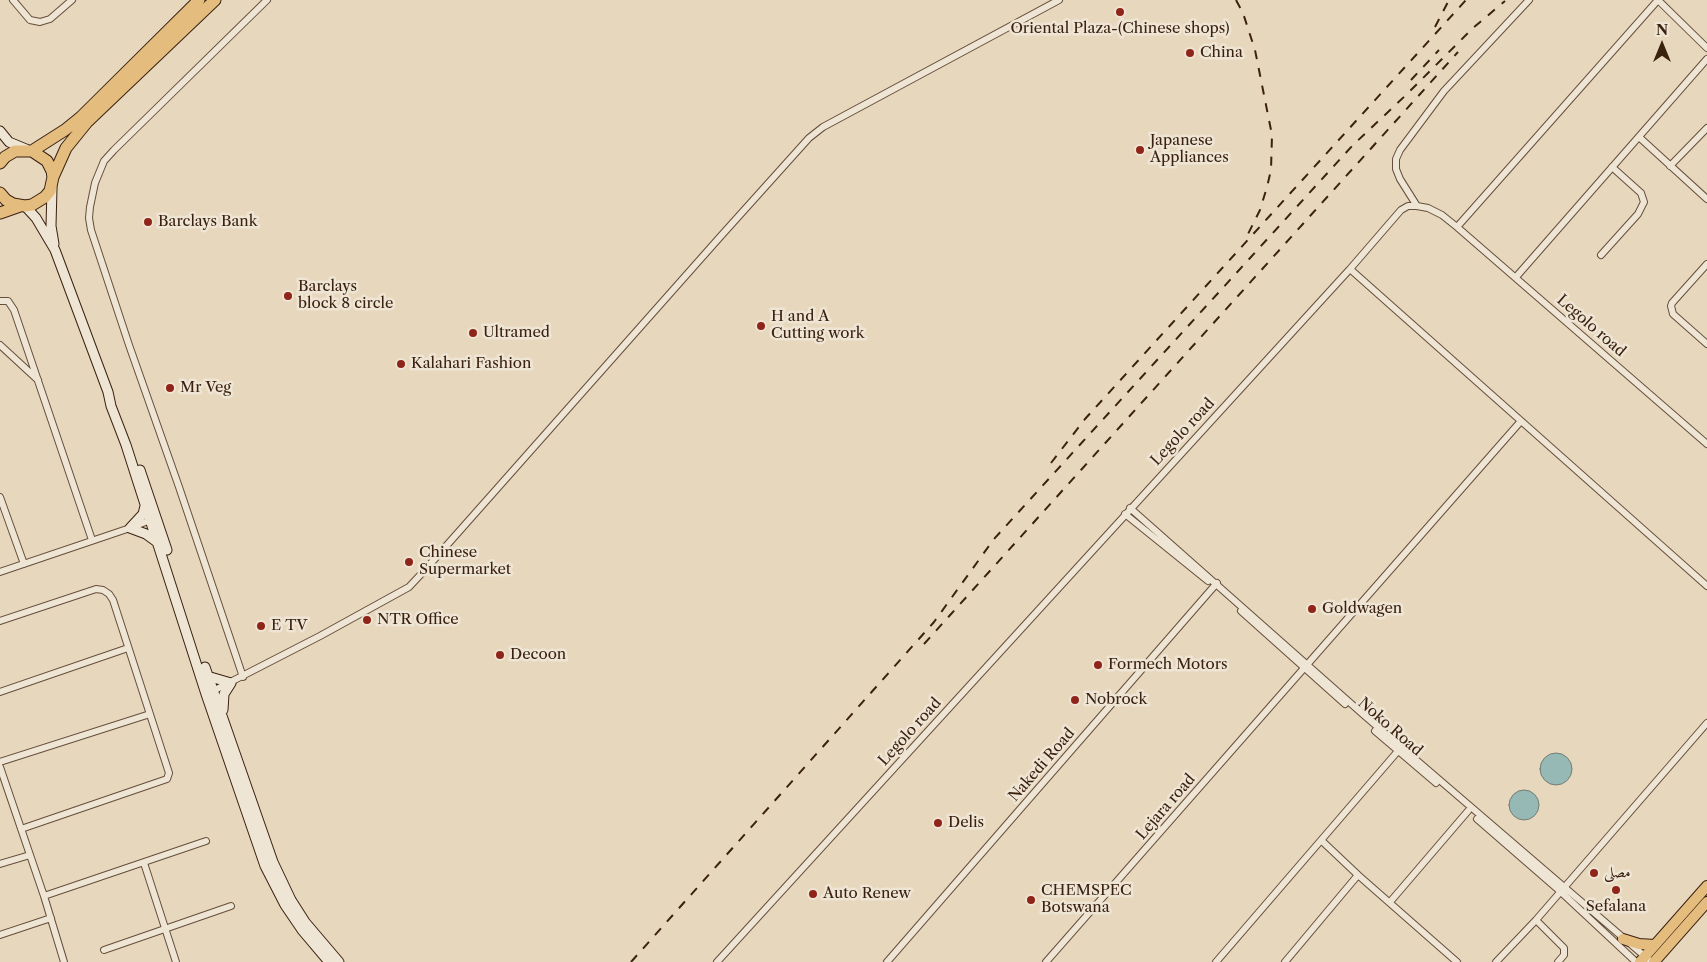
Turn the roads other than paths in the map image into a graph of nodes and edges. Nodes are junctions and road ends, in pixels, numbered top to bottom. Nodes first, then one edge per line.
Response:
1 (12, 0) edge
2 (72, 0) edge
3 (199, 0) edge
4 (215, 0) edge
5 (268, 0) edge
6 (1059, 0) edge
7 (1529, 0) edge
8 (1658, 0) edge
9 (1707, 48) edge
10 (1707, 59) edge
11 (1707, 128) edge
12 (0, 131) edge
13 (1639, 137) junction
14 (30, 150) junction
15 (0, 163) edge
16 (1670, 166) junction
17 (1612, 167) junction
18 (52, 180) junction
19 (0, 193) edge
20 (1707, 199) edge
21 (23, 206) junction
22 (1417, 206) junction
23 (0, 214) edge
24 (1458, 228) junction
25 (55, 250) junction
26 (1601, 255) dead end
27 (1707, 264) edge
28 (1350, 269) junction
29 (1516, 277) junction
30 (0, 301) edge
31 (1707, 344) edge
32 (0, 345) edge
33 (39, 381) junction
34 (108, 392) junction
35 (1520, 421) junction
36 (1707, 444) edge
37 (0, 497) edge
38 (145, 506) junction
39 (1130, 508) junction
40 (1125, 514) junction
41 (153, 519) junction
42 (130, 528) junction
43 (92, 540) junction
44 (159, 544) junction
45 (24, 564) junction
46 (0, 572) edge
47 (1215, 585) junction
48 (1707, 586) edge
49 (0, 621) edge
50 (128, 648) junction
51 (1306, 667) junction
52 (207, 676) junction
53 (243, 677) junction
54 (231, 683) junction
55 (0, 692) edge
56 (210, 692) junction
57 (150, 714) junction
58 (223, 718) junction
59 (1707, 723) edge
60 (1398, 751) junction
61 (0, 762) edge
62 (0, 767) edge
63 (1468, 811) junction
64 (21, 829) junction
65 (206, 840) dead end
66 (1322, 841) junction
67 (30, 855) junction
68 (144, 863) junction
69 (0, 864) edge
70 (269, 864) junction
71 (1358, 875) junction
72 (1707, 886) edge
73 (1562, 889) junction
74 (44, 896) junction
75 (1390, 902) junction
76 (1707, 902) edge
77 (231, 906) dead end
78 (51, 918) junction
79 (1536, 920) junction
80 (165, 929) junction
81 (0, 935) edge
82 (1624, 939) junction
83 (1655, 945) junction
84 (104, 950) dead end
85 (1645, 961) edge
86 (64, 962) edge
87 (176, 962) edge
88 (329, 962) edge
89 (339, 962) edge
90 (717, 962) edge
91 (886, 962) edge
92 (1046, 962) edge
93 (1216, 962) edge
94 (1285, 962) edge
95 (1457, 962) edge
96 (1496, 962) edge
97 (1558, 962) edge

1 - 2 street
3 - 14 highway
4 - 18 highway
5 - 53 street
6 - 53 street
7 - 22 street
8 - 9 street
8 - 24 street
10 - 13 street
11 - 16 street
12 - 14 main road
13 - 16 street
13 - 17 street
14 - 15 highway
14 - 18 highway
16 - 20 street
17 - 26 street
17 - 29 street
18 - 21 highway
18 - 25 main road
19 - 21 highway
21 - 23 highway
21 - 25 main road
22 - 24 street, Legolo road
22 - 28 street, Legolo road
24 - 29 street, Legolo road
25 - 34 main road
27 - 31 street
28 - 35 street
28 - 39 street, Legolo road
29 - 36 street, Legolo road
30 - 33 street
32 - 33 street
33 - 43 street
34 - 38 main road
34 - 41 main road
35 - 48 street
35 - 51 street, Lejara road
37 - 45 street
38 - 41 main road
38 - 42 main road
39 - 40 street, Legolo road
39 - 47 street
40 - 47 street, Noko Road
40 - 90 street, Legolo road
41 - 42 street
41 - 44 main road
41 - 52 main road
42 - 43 street
42 - 44 main road
43 - 45 street
44 - 56 main road
45 - 46 street
47 - 51 street, Noko Road
47 - 91 street, Nakedi Road
49 - 50 street
50 - 55 street
50 - 57 street
51 - 60 street, Noko Road
51 - 73 street
51 - 92 street, Lejara road
52 - 54 main road
52 - 56 main road
53 - 54 street
54 - 56 street
54 - 58 main road
56 - 58 main road
56 - 70 main road
57 - 61 street
57 - 64 street
58 - 70 main road
59 - 73 street
60 - 63 street, Noko Road
60 - 66 street
62 - 64 street
63 - 73 street, Noko Road
63 - 75 street
64 - 67 street
65 - 68 street
66 - 71 street
66 - 93 street
67 - 69 street
67 - 74 street
68 - 74 street
68 - 80 street
70 - 88 main road
70 - 89 main road
71 - 75 street
71 - 94 street
72 - 83 main road
73 - 79 street
73 - 82 street
73 - 85 street, Noko Road
74 - 78 street
75 - 95 street
76 - 85 main road
77 - 80 street
78 - 81 street
78 - 86 street
79 - 96 street
79 - 97 street
80 - 84 street
80 - 87 street
82 - 83 main road
82 - 85 street
83 - 85 main road

